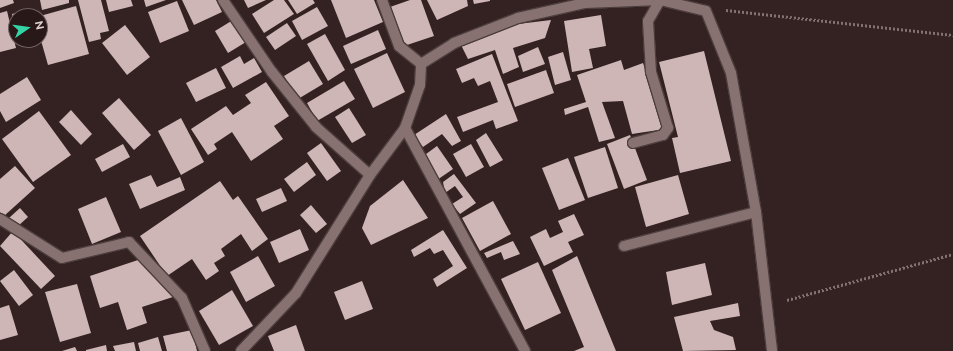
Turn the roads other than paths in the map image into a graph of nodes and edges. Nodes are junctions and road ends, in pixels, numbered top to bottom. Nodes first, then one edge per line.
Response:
1 (223, 0) edge
2 (382, 0) edge
3 (660, 0) edge
4 (585, 2) edge
5 (421, 64) junction
6 (406, 128) junction
7 (633, 143) dead end
8 (370, 175) junction
9 (756, 212) junction
10 (0, 219) edge
11 (624, 246) dead end
12 (205, 351) edge
13 (241, 351) edge
14 (526, 351) edge
15 (772, 351) edge

1 - 8 street
2 - 5 street
3 - 4 street
3 - 7 street
3 - 9 street
4 - 5 street
5 - 6 street
6 - 8 street
6 - 14 street
8 - 13 street
9 - 11 street
9 - 15 street
10 - 12 street

